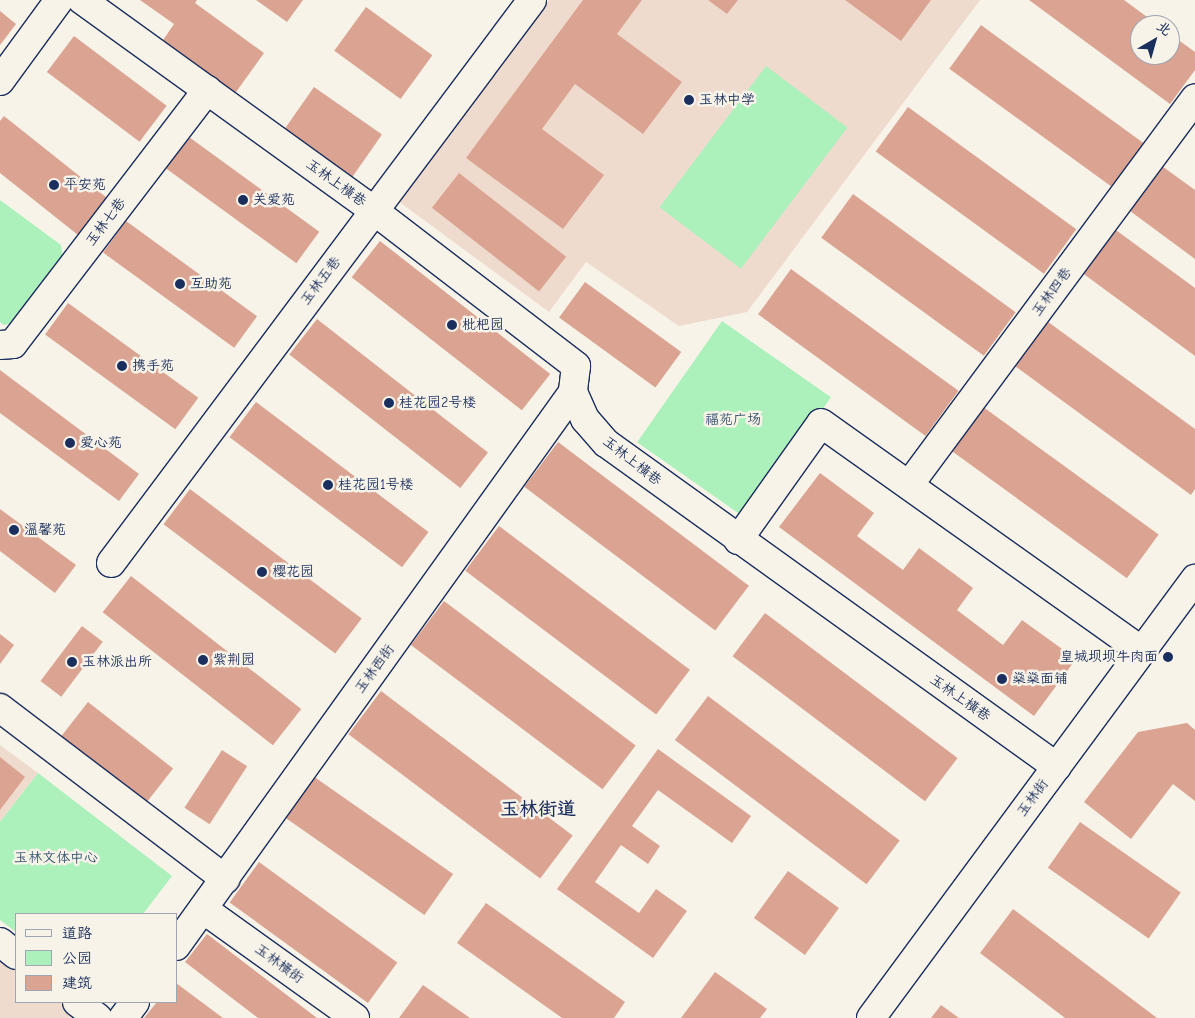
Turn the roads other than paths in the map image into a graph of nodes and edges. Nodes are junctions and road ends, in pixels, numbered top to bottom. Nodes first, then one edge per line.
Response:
1 (60, 0) edge
2 (82, 0) edge
3 (532, 0) edge
4 (0, 81) edge
5 (207, 90) junction
6 (1195, 98) edge
7 (374, 210) junction
8 (0, 345) edge
9 (573, 392) junction
10 (909, 485) junction
11 (738, 540) junction
12 (111, 563) dead end
13 (1195, 579) edge
14 (1142, 651) junction
15 (0, 708) edge
16 (1056, 767) junction
17 (225, 879) junction
18 (203, 909) junction
19 (0, 942) edge
20 (178, 943) edge
21 (15, 954) edge
22 (78, 1003) edge
23 (134, 1003) edge
24 (98, 1018) edge
25 (123, 1018) edge
26 (355, 1018) edge
27 (871, 1018) edge

1 - 4 street
2 - 5 street, 玉林上横巷
3 - 7 street, 玉林五巷
5 - 7 street, 玉林上横巷
5 - 8 street, 玉林七巷
6 - 10 street, 玉林四巷
7 - 9 street, 玉林上横巷
7 - 12 street, 玉林五巷
9 - 11 street, 玉林上横巷
9 - 17 street, 玉林西街
10 - 11 street
10 - 14 street
11 - 16 street, 玉林上横巷
13 - 14 street, 玉林街
14 - 16 street, 玉林街
15 - 17 street
16 - 27 street, 玉林街
17 - 18 street, 玉林西街
18 - 20 street, 玉林西街
18 - 26 street, 玉林横街
19 - 21 street
22 - 24 street
23 - 25 street

